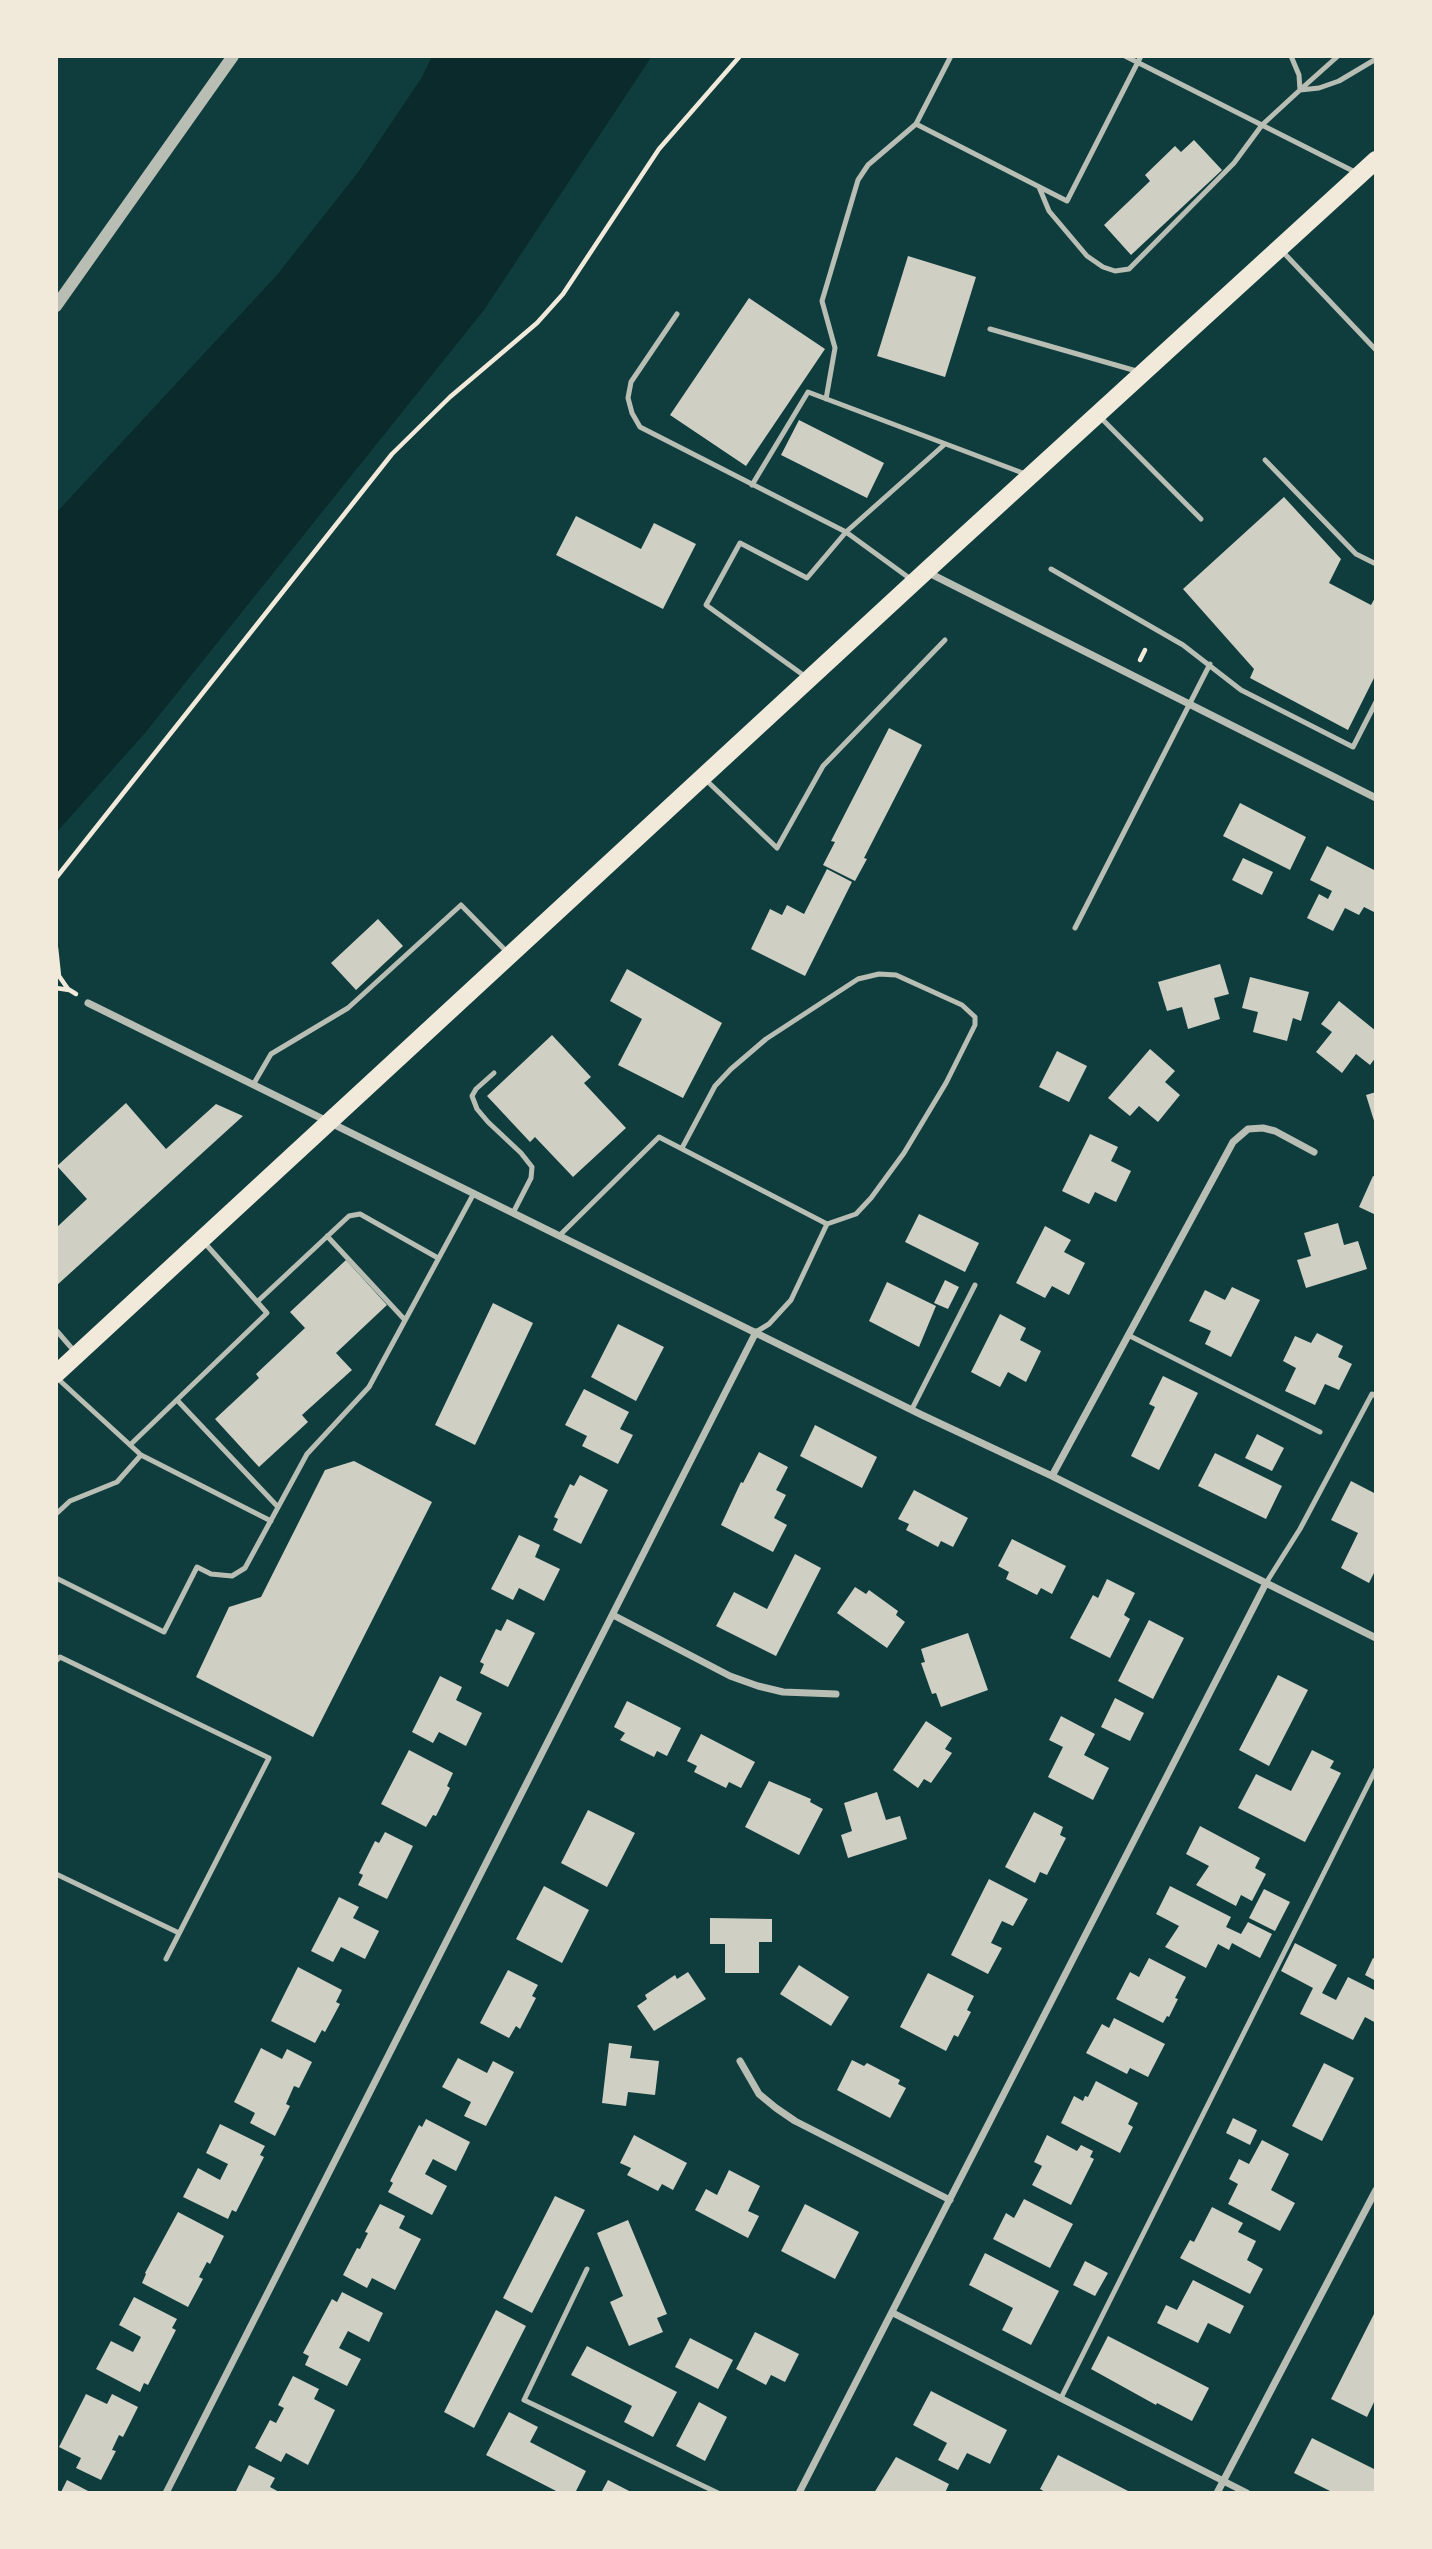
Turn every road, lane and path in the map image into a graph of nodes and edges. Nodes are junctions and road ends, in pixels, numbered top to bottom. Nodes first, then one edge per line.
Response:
1 (233, 56) edge
2 (740, 56) edge
3 (951, 56) edge
4 (1125, 56) edge
5 (1291, 56) edge
6 (1338, 56) edge
7 (1139, 59) edge
8 (1376, 59) edge
9 (1300, 90) junction
10 (916, 124) junction
11 (1262, 125) junction
12 (1376, 160) edge
13 (1360, 175) junction
14 (1038, 187) junction
15 (1279, 248) junction
16 (58, 299) edge
17 (677, 313) dead end
18 (990, 329) dead end
19 (1376, 350) edge
20 (1143, 373) junction
21 (826, 399) junction
22 (1098, 415) junction
23 (945, 444) junction
24 (1265, 460) dead end
25 (1031, 476) junction
26 (752, 485) junction
27 (1201, 519) dead end
28 (846, 532) junction
29 (1376, 564) edge
30 (1051, 569) dead end
31 (921, 577) junction
32 (945, 640) dead end
33 (1145, 650) dead end
34 (1140, 660) dead end
35 (1210, 664) junction
36 (810, 680) junction
37 (1376, 702) edge
38 (1188, 704) junction
39 (704, 777) junction
40 (1376, 798) edge
41 (56, 878) edge
42 (1075, 928) dead end
43 (56, 948) edge
44 (511, 956) junction
45 (56, 988) edge
46 (71, 990) junction
47 (88, 1003) joint
48 (494, 1073) dead end
49 (253, 1085) junction
50 (331, 1123) junction
51 (682, 1148) junction
52 (1314, 1152) dead end
53 (474, 1193) junction
54 (513, 1213) junction
55 (827, 1224) junction
56 (327, 1236) junction
57 (559, 1236) junction
58 (202, 1241) junction
59 (438, 1258) junction
60 (975, 1285) dead end
61 (257, 1302) junction
62 (405, 1320) junction
63 (56, 1330) edge
64 (756, 1332) junction
65 (1130, 1336) junction
66 (78, 1354) junction
67 (56, 1376) edge
68 (1376, 1396) edge
69 (177, 1400) junction
70 (912, 1409) junction
71 (1320, 1432) dead end
72 (130, 1445) junction
73 (141, 1455) junction
74 (1052, 1476) junction
75 (278, 1507) junction
76 (56, 1514) edge
77 (271, 1521) junction
78 (56, 1578) edge
79 (1266, 1583) junction
80 (613, 1615) junction
81 (1376, 1638) edge
82 (56, 1661) edge
83 (836, 1694) dead end
84 (1376, 1769) edge
85 (56, 1874) edge
86 (179, 1933) junction
87 (166, 1959) dead end
88 (740, 2061) dead end
89 (1376, 2190) edge
90 (950, 2200) junction
91 (587, 2269) dead end
92 (892, 2313) junction
93 (1061, 2398) junction
94 (1224, 2481) junction
95 (166, 2493) edge
96 (718, 2493) edge
97 (799, 2493) edge
98 (1217, 2493) edge
99 (1247, 2493) edge

1 - 16 street
2 - 41 path
3 - 10 lane
4 - 7 lane
5 - 9 lane
6 - 9 lane
7 - 11 lane
7 - 14 lane
8 - 9 lane
9 - 11 lane
10 - 14 lane
10 - 21 lane
11 - 13 lane
11 - 14 lane
12 - 13 main road
13 - 15 main road
15 - 19 lane
15 - 20 main road
17 - 26 lane
18 - 20 lane
20 - 22 main road
21 - 23 lane
21 - 26 lane
22 - 25 main road
22 - 27 lane
23 - 25 lane
23 - 28 lane
24 - 29 lane
25 - 31 main road
26 - 28 lane
28 - 31 lane
28 - 36 lane
30 - 35 lane
31 - 36 main road
31 - 38 street
32 - 39 lane
33 - 34 path
35 - 37 lane
35 - 38 lane
36 - 39 main road
38 - 40 street
38 - 42 lane
39 - 44 main road
43 - 46 path
44 - 49 lane
44 - 50 main road
45 - 46 path
46 - 47 path
47 - 49 street
48 - 54 lane
49 - 50 street
50 - 53 street
50 - 58 main road
51 - 55 lane
51 - 55 lane
51 - 57 lane
52 - 65 street
53 - 54 street
53 - 59 lane
54 - 57 street
55 - 64 lane
56 - 59 lane
56 - 61 lane
56 - 62 lane
57 - 64 street
58 - 61 lane
58 - 66 main road
59 - 62 lane
60 - 70 lane
61 - 69 lane
62 - 75 lane
63 - 66 lane
64 - 70 street
64 - 80 street
65 - 71 lane
65 - 74 street
66 - 67 main road
67 - 72 lane
68 - 79 lane
69 - 72 lane
69 - 75 lane
70 - 74 street
72 - 73 lane
73 - 76 lane
73 - 77 lane
74 - 79 street
75 - 77 lane
77 - 78 lane
79 - 81 street
79 - 90 street
80 - 83 street
80 - 95 street
82 - 86 lane
84 - 93 lane
85 - 86 lane
86 - 87 lane
88 - 90 street
89 - 94 street
90 - 92 street
91 - 96 lane
92 - 93 street
92 - 97 street
93 - 94 street
94 - 98 street
94 - 99 street

